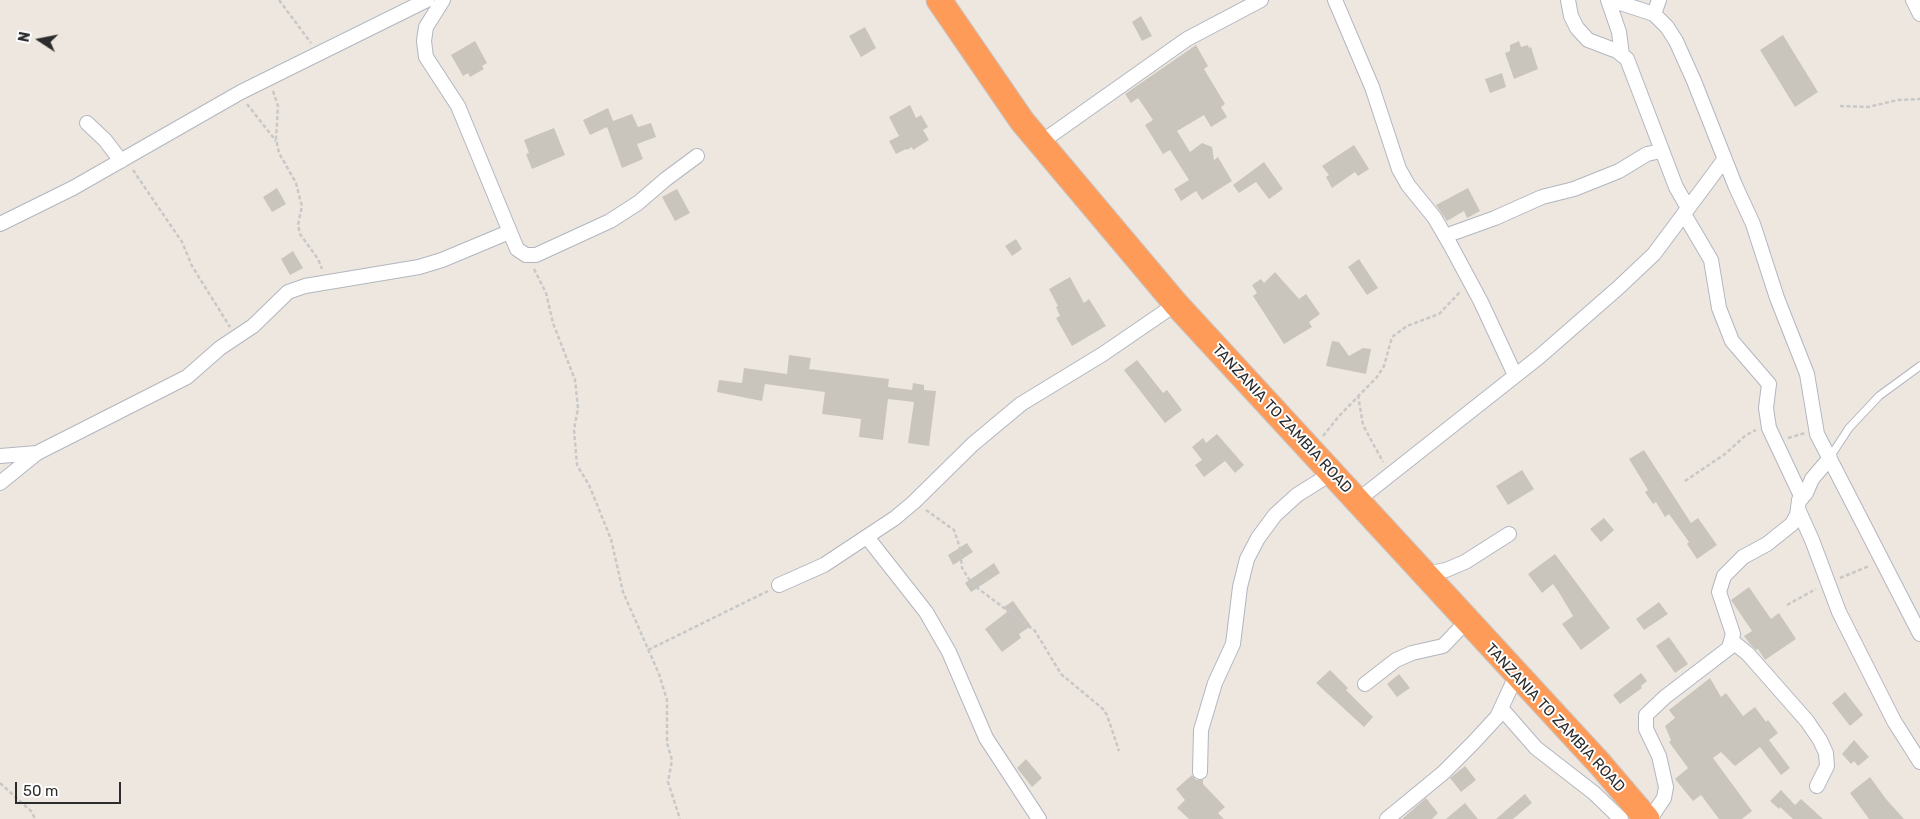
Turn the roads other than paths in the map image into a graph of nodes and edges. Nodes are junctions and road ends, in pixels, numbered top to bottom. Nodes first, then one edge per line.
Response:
1 (427, 0) edge
2 (443, 0) edge
3 (940, 0) edge
4 (1261, 0) edge
5 (1335, 0) edge
6 (1568, 0) edge
7 (1609, 0) edge
8 (1659, 0) edge
9 (1914, 0) edge
10 (1654, 14) junction
11 (1920, 14) edge
12 (1622, 55) junction
13 (86, 123) dead end
14 (1040, 143) junction
15 (1661, 151) junction
16 (697, 156) dead end
17 (124, 160) junction
18 (1724, 160) junction
19 (1686, 211) junction
20 (0, 224) edge
21 (509, 232) junction
22 (1445, 236) junction
23 (1176, 304) junction
24 (1920, 366) edge
25 (1515, 375) junction
26 (36, 453) junction
27 (0, 456) edge
28 (1830, 458) junction
29 (1332, 473) junction
30 (0, 483) edge
31 (1358, 500) junction
32 (1800, 504) junction
33 (1509, 534) dead end
34 (867, 537) junction
35 (1424, 574) junction
36 (779, 585) road end
37 (1467, 621) junction
38 (1920, 634) edge
39 (1732, 641) junction
40 (1516, 676) junction
41 (1365, 684) dead end
42 (1501, 708) junction
43 (1920, 762) edge
44 (1200, 772) dead end
45 (1817, 786) dead end
46 (1039, 819) edge
47 (1387, 819) edge
48 (1621, 819) edge
49 (1648, 819) edge

1 - 17 street
2 - 21 street
3 - 14 highway, TANZANIA TO ZAMBIA ROAD
4 - 14 street
5 - 22 street
6 - 12 street
7 - 10 street
7 - 12 street
8 - 10 street
9 - 11 street
10 - 18 street
12 - 15 street
13 - 17 street
14 - 23 highway, TANZANIA TO ZAMBIA ROAD
15 - 19 street
15 - 22 street
16 - 21 street
17 - 20 street
18 - 19 street
18 - 28 street
19 - 25 street
19 - 32 street
21 - 26 street
22 - 25 street
23 - 29 highway, TANZANIA TO ZAMBIA ROAD
23 - 34 street
24 - 28 lane
25 - 31 street
26 - 27 street
26 - 30 street
28 - 32 street
28 - 38 street
29 - 31 highway, TANZANIA TO ZAMBIA ROAD
29 - 44 street
31 - 35 highway, TANZANIA TO ZAMBIA ROAD
32 - 39 street
32 - 43 street
33 - 35 street
34 - 36 street
34 - 46 street
35 - 37 highway, TANZANIA TO ZAMBIA ROAD
37 - 40 highway, TANZANIA TO ZAMBIA ROAD
37 - 41 street
39 - 45 street
39 - 49 street
40 - 42 street
40 - 49 highway, TANZANIA TO ZAMBIA ROAD
42 - 47 street
42 - 48 street

